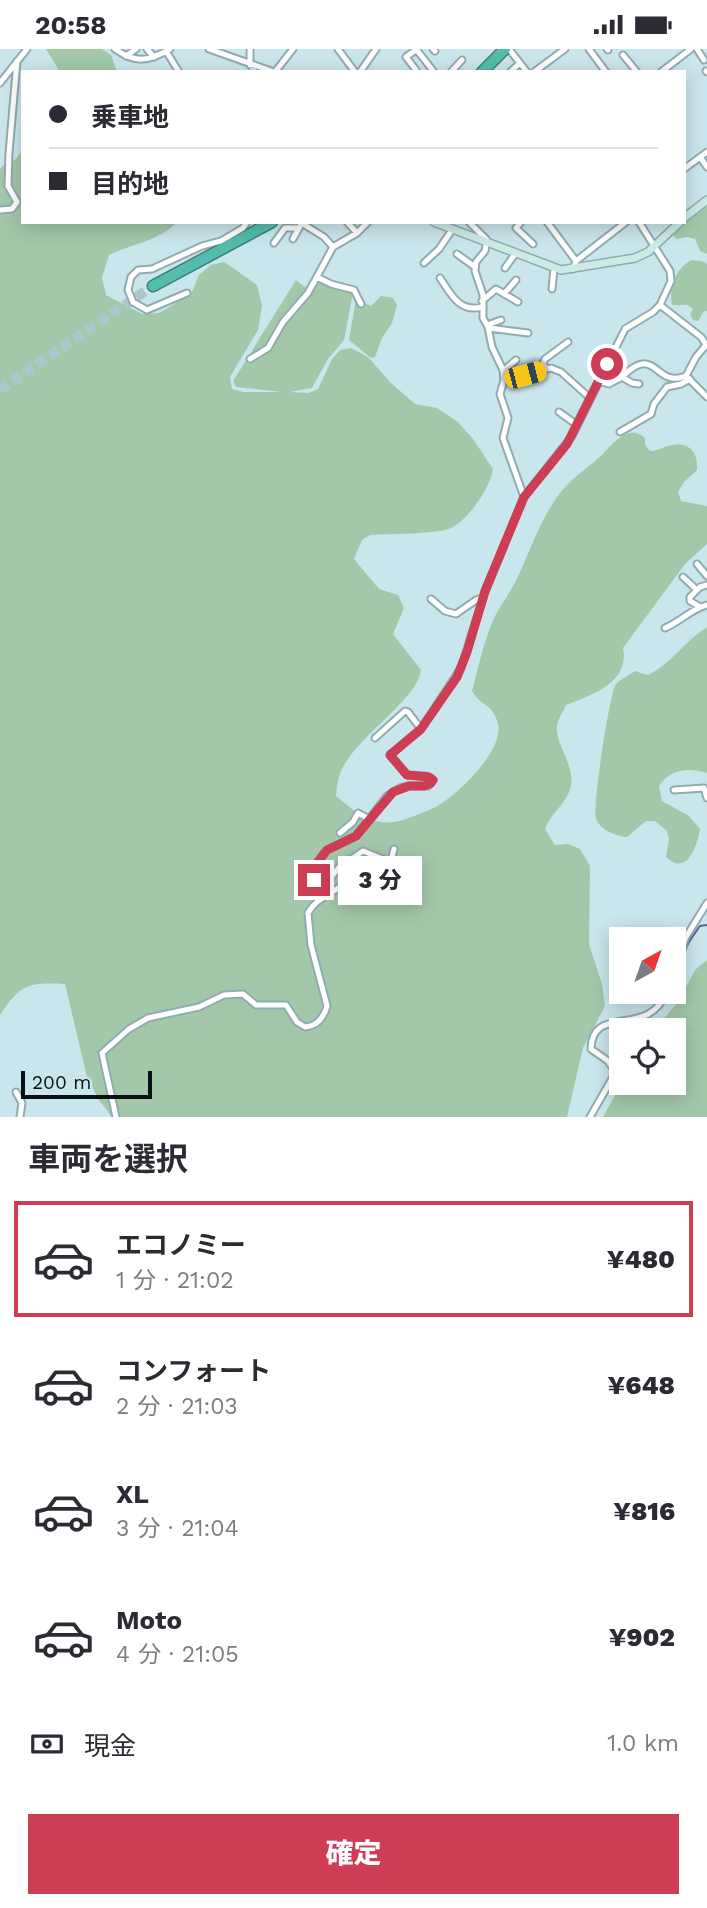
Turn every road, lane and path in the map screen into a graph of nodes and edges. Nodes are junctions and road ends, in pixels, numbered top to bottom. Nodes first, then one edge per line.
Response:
1 (27, 49) edge
2 (115, 49) edge
3 (136, 49) edge
4 (147, 49) edge
5 (209, 49) edge
6 (250, 49) edge
7 (293, 49) edge
8 (338, 49) edge
9 (376, 49) edge
10 (416, 49) edge
11 (499, 49) edge
12 (507, 49) edge
13 (565, 49) edge
14 (589, 49) edge
15 (691, 49) edge
16 (697, 49) edge
17 (168, 50) edge
18 (683, 52) edge
19 (624, 55) dead end
20 (126, 56) junction
21 (154, 57) junction
22 (462, 59) dead end
23 (704, 59) dead end
24 (17, 61) junction
25 (520, 63) junction
26 (252, 69) edge
27 (178, 70) edge
28 (276, 70) edge
29 (355, 70) edge
30 (359, 70) edge
31 (416, 70) edge
32 (432, 70) edge
33 (453, 70) edge
34 (483, 70) edge
35 (483, 70) edge
36 (512, 70) edge
37 (525, 70) edge
38 (537, 70) edge
39 (605, 70) edge
40 (635, 70) edge
41 (663, 70) edge
42 (0, 83) edge
43 (707, 152) edge
44 (700, 157) junction
45 (707, 167) edge
46 (686, 168) edge
47 (707, 200) edge
48 (0, 210) edge
49 (686, 216) edge
50 (246, 224) edge
51 (268, 224) edge
52 (303, 224) edge
53 (349, 224) edge
54 (366, 224) edge
55 (438, 224) edge
56 (471, 224) edge
57 (519, 224) edge
58 (548, 224) edge
59 (624, 224) edge
60 (640, 224) edge
61 (678, 224) edge
62 (452, 230) junction
63 (357, 233) junction
64 (293, 239) dead end
65 (274, 243) dead end
66 (487, 243) junction
67 (533, 244) dead end
68 (654, 246) junction
69 (333, 247) junction
70 (425, 249) dead end
71 (457, 254) dead end
72 (515, 254) junction
73 (432, 255) junction
74 (424, 263) dead end
75 (574, 265) junction
76 (475, 267) junction
77 (505, 268) dead end
78 (554, 269) junction
79 (317, 277) junction
80 (440, 278) dead end
81 (516, 280) dead end
82 (153, 286) tunnel mouth
83 (552, 289) dead end
84 (187, 293) dead end
85 (504, 294) junction
86 (517, 302) dead end
87 (361, 304) dead end
88 (482, 304) junction
89 (660, 305) junction
90 (500, 320) dead end
91 (488, 327) junction
92 (528, 333) dead end
93 (568, 342) dead end
94 (707, 345) edge
95 (250, 359) dead end
96 (516, 360) dead end
97 (546, 369) junction
98 (503, 371) junction
99 (622, 377) junction
100 (688, 377) junction
101 (504, 380) junction
102 (599, 381) junction
103 (639, 384) dead end
104 (707, 397) edge
105 (590, 398) junction
106 (559, 412) dead end
107 (577, 425) junction
108 (620, 432) dead end
109 (524, 497) junction
110 (697, 564) dead end
111 (707, 576) edge
112 (683, 577) dead end
113 (707, 585) edge
114 (697, 590) junction
115 (483, 598) junction
116 (431, 599) dead end
117 (704, 606) edge
118 (665, 628) dead end
119 (421, 729) junction
120 (374, 738) dead end
121 (674, 790) dead end
122 (707, 798) edge
123 (369, 819) junction
124 (341, 833) dead end
125 (394, 849) dead end
126 (353, 858) junction
127 (390, 862) junction
128 (388, 873) dead end
129 (707, 902) edge
130 (686, 937) edge
131 (660, 1005) edge
132 (16, 1092) dead end
133 (20, 1117) edge
134 (116, 1117) edge
135 (590, 1117) edge

1 - 24 street
2 - 20 street
3 - 20 street
4 - 21 street
5 - 26 street
6 - 26 street
7 - 28 street
8 - 29 street
9 - 30 street
10 - 31 street
10 - 32 street
11 - 34 highway
12 - 25 street
12 - 35 highway
13 - 38 street
14 - 39 street
15 - 18 street
16 - 23 street
17 - 21 street
17 - 27 street
18 - 41 street
19 - 40 street
20 - 21 street
22 - 33 street
24 - 42 street
24 - 48 street
25 - 36 street
25 - 37 street
43 - 44 street
44 - 45 street
44 - 46 street
47 - 49 street
50 - 84 street
51 - 82 highway
52 - 64 street
52 - 65 street
52 - 69 street
53 - 63 street
54 - 63 street
55 - 62 street
56 - 66 street
57 - 67 street
58 - 75 street
59 - 75 street
60 - 68 street
61 - 68 street
62 - 66 street
62 - 73 street
63 - 69 street
66 - 72 street
66 - 76 street
68 - 75 street
68 - 89 street
69 - 79 street
70 - 73 street
71 - 76 street
72 - 77 street
72 - 78 street
73 - 74 street
75 - 78 street
76 - 88 street
78 - 83 street
79 - 87 street
79 - 95 street
80 - 88 street
81 - 85 street
85 - 86 street
85 - 88 street
88 - 91 street
89 - 94 street
89 - 102 street
90 - 91 street
91 - 92 street
91 - 98 street
93 - 97 street
94 - 100 street
96 - 98 street
97 - 101 street
97 - 105 street
98 - 101 street
99 - 100 street
99 - 102 street
99 - 103 street
100 - 104 street
100 - 108 street
101 - 109 street
102 - 105 street
105 - 107 street
106 - 107 street
107 - 109 street
109 - 115 street
110 - 111 street
112 - 114 street
113 - 114 street
114 - 117 street
115 - 116 street
115 - 119 street
117 - 118 street
119 - 120 street
119 - 123 street
121 - 122 street
123 - 124 street
123 - 126 street
125 - 127 street
126 - 127 street
126 - 134 street
127 - 128 street
129 - 130 street
131 - 135 street
132 - 133 street

